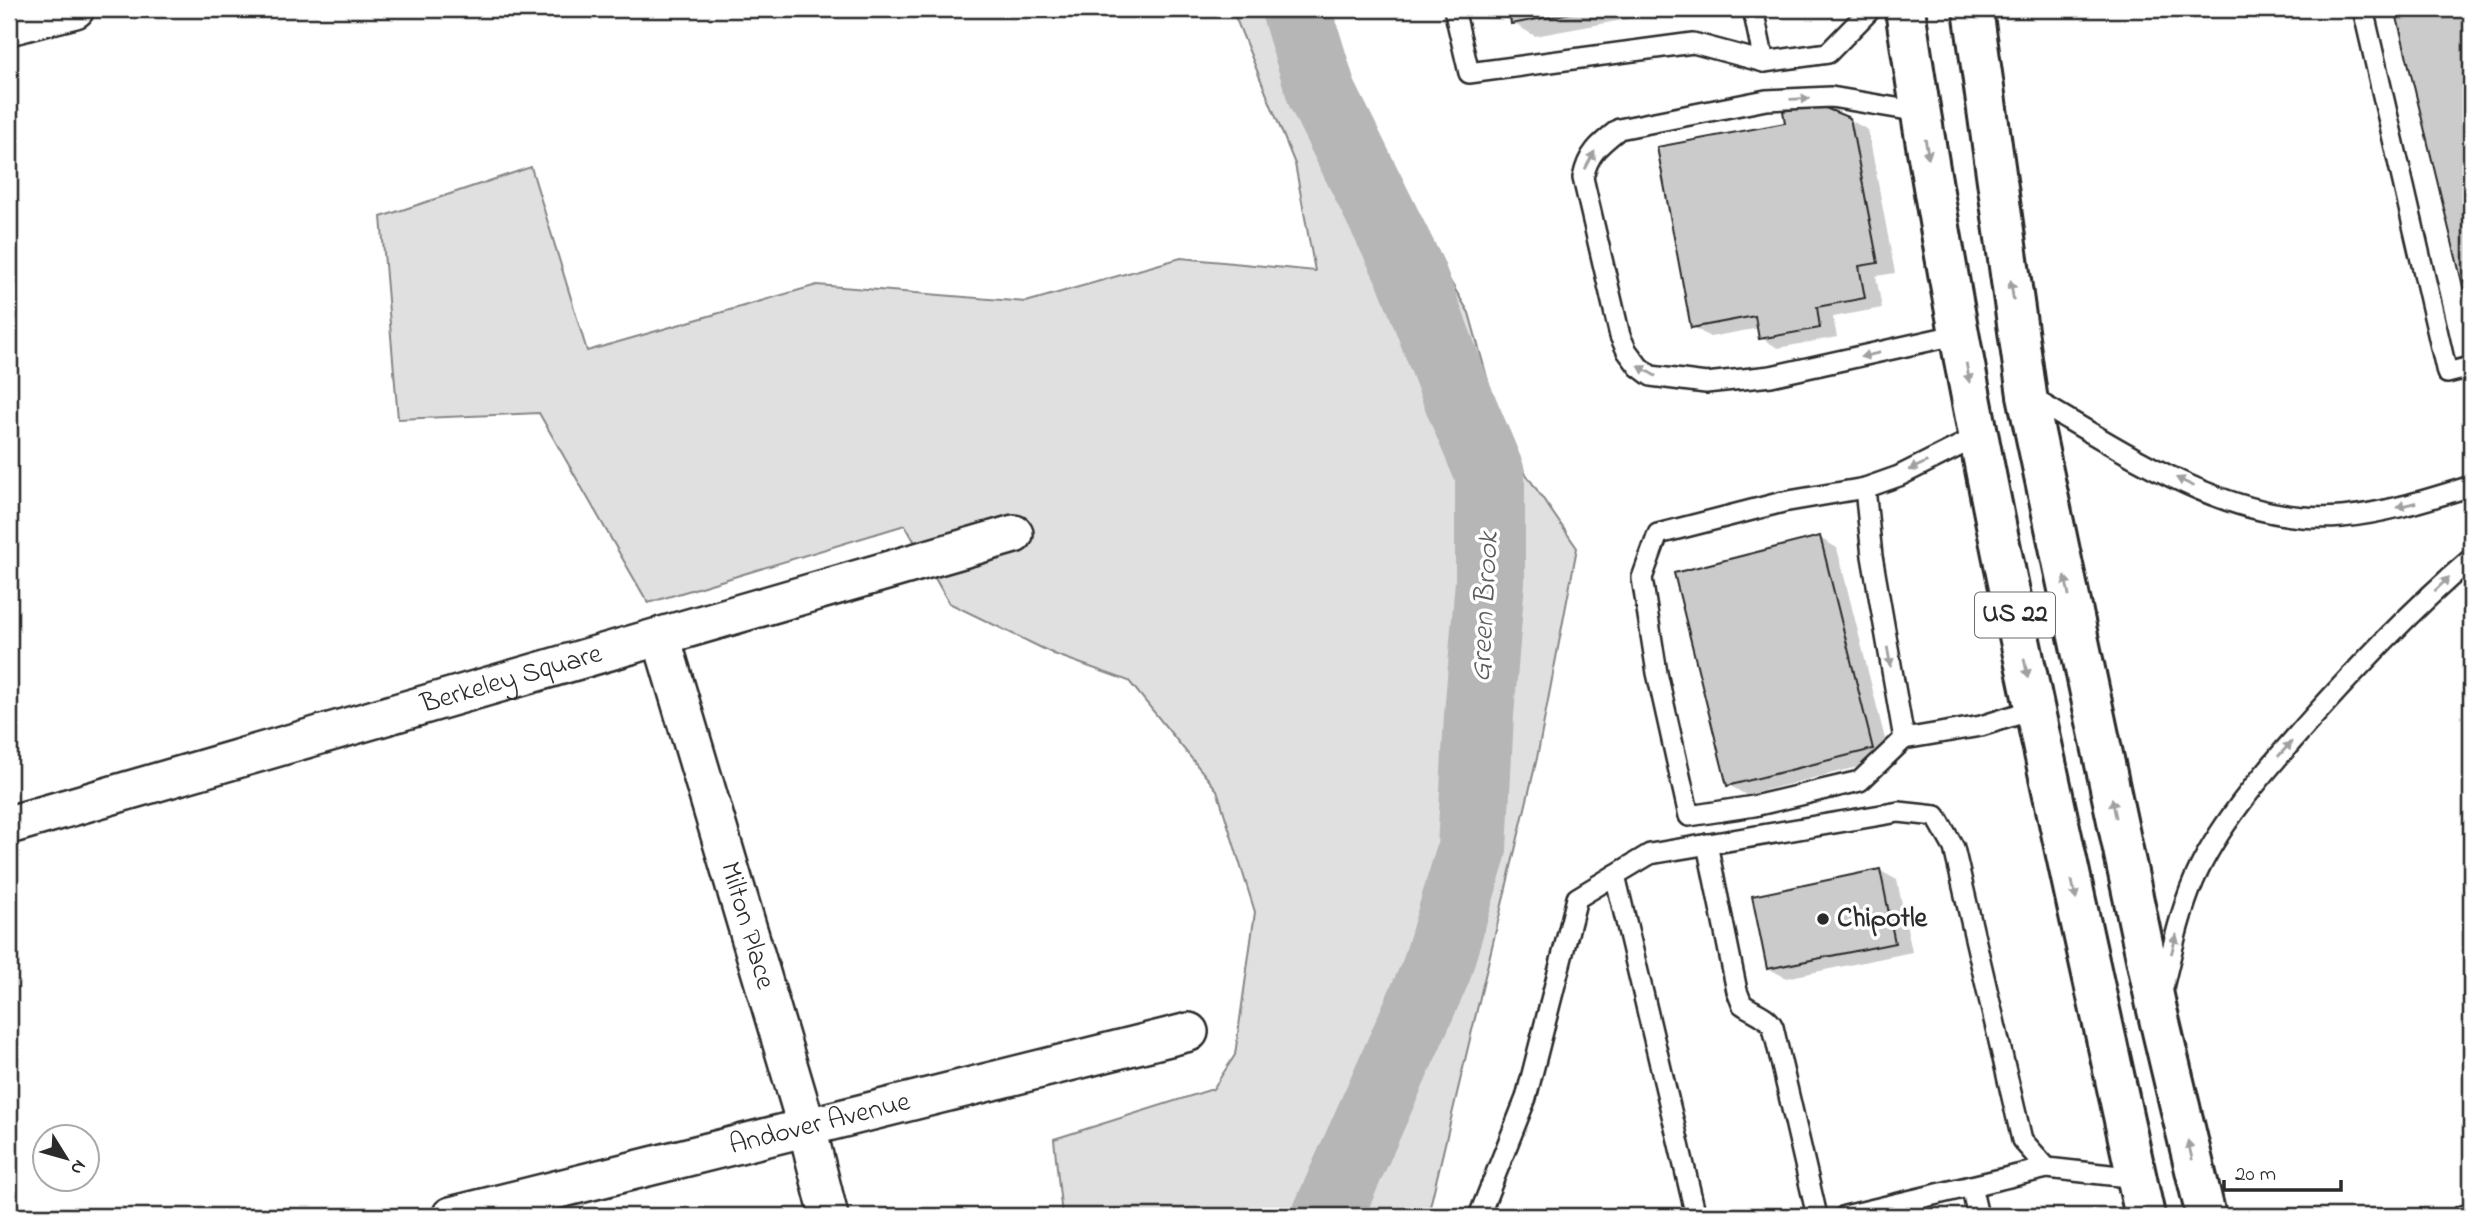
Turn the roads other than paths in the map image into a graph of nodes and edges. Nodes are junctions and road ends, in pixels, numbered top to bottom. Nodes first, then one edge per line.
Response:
1 (75, 9) edge
2 (1454, 9) edge
3 (1753, 9) edge
4 (1871, 9) edge
5 (1905, 9) edge
6 (1972, 9) edge
7 (2363, 9) edge
8 (9, 26) edge
9 (1764, 62) junction
10 (1920, 111) junction
11 (1960, 334) junction
12 (2471, 367) edge
13 (2027, 395) junction
14 (1979, 436) junction
15 (2471, 486) edge
16 (1866, 488) junction
17 (1014, 534) dead end
18 (2471, 559) edge
19 (661, 637) junction
20 (2035, 709) junction
21 (1904, 739) junction
22 (9, 825) edge
23 (1707, 844) junction
24 (1615, 875) junction
25 (2157, 1010) junction
26 (1189, 1032) dead end
27 (807, 1128) junction
28 (2046, 1168) junction
29 (2137, 1178) junction
30 (1970, 1186) junction
31 (2471, 1214) edge
32 (452, 1216) edge
33 (829, 1216) edge
34 (1479, 1216) edge
35 (1696, 1216) edge
36 (1817, 1216) edge
37 (1845, 1216) edge
38 (1978, 1216) edge
39 (2145, 1216) edge
40 (2206, 1216) edge
41 (2462, 1216) edge

1 - 8 street
2 - 9 lane
3 - 9 lane
4 - 9 lane
5 - 10 highway, US 22
13 -> 6 highway, US 22
7 - 12 lane
10 -> 11 highway, US 22
11 -> 10 lane
11 -> 14 highway, US 22
15 -> 13 lane
25 -> 13 highway, US 22
14 -> 16 lane
14 -> 20 highway, US 22
16 -> 21 lane
16 - 21 lane
17 - 19 street, Berkeley Square
25 -> 18 lane
19 - 22 street, Berkeley Square
19 - 27 street, Milton Place
20 - 21 lane
20 -> 29 highway, US 22
23 - 24 lane
23 - 28 lane
23 - 36 lane
24 - 34 lane
24 - 35 lane
40 -> 25 highway, US 22
26 - 27 street, Andover Avenue
27 - 32 street, Andover Avenue
27 - 33 street, Milton Place
28 - 29 lane
28 - 30 lane
29 - 39 highway, US 22
30 - 37 lane
30 - 38 lane
31 - 41 lane

